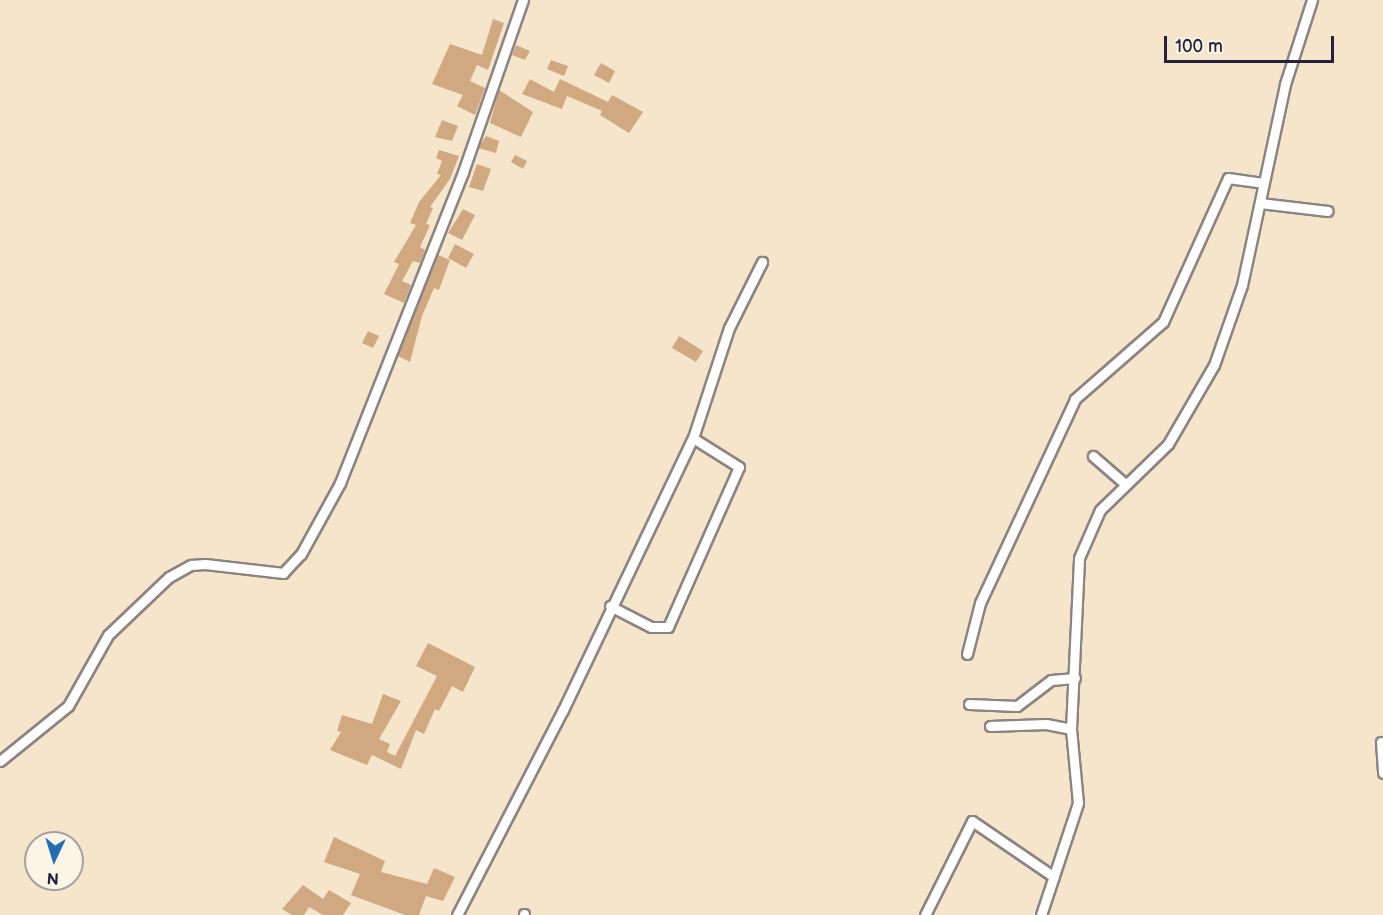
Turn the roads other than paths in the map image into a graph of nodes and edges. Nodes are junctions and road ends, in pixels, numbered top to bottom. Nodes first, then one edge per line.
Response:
1 (523, 0) edge
2 (1312, 0) edge
3 (1263, 183) junction
4 (1260, 203) junction
5 (1328, 211) dead end
6 (762, 262) dead end
7 (693, 438) junction
8 (1093, 456) dead end
9 (1124, 483) junction
10 (610, 606) junction
11 (967, 654) dead end
12 (1075, 678) junction
13 (969, 704) dead end
14 (990, 726) dead end
15 (1071, 729) junction
16 (1381, 742) dead end
17 (0, 761) edge
18 (1383, 773) edge
19 (1054, 877) junction
20 (457, 915) edge
21 (926, 915) edge
22 (1041, 915) edge

1 - 17 street
2 - 3 street
3 - 4 street
3 - 11 street
4 - 5 street
4 - 9 street
6 - 7 street
7 - 10 street
7 - 10 street
8 - 9 street
9 - 12 street
10 - 20 street
12 - 13 street
12 - 15 street
14 - 15 street
15 - 19 street
16 - 18 street
19 - 21 street
19 - 22 street

